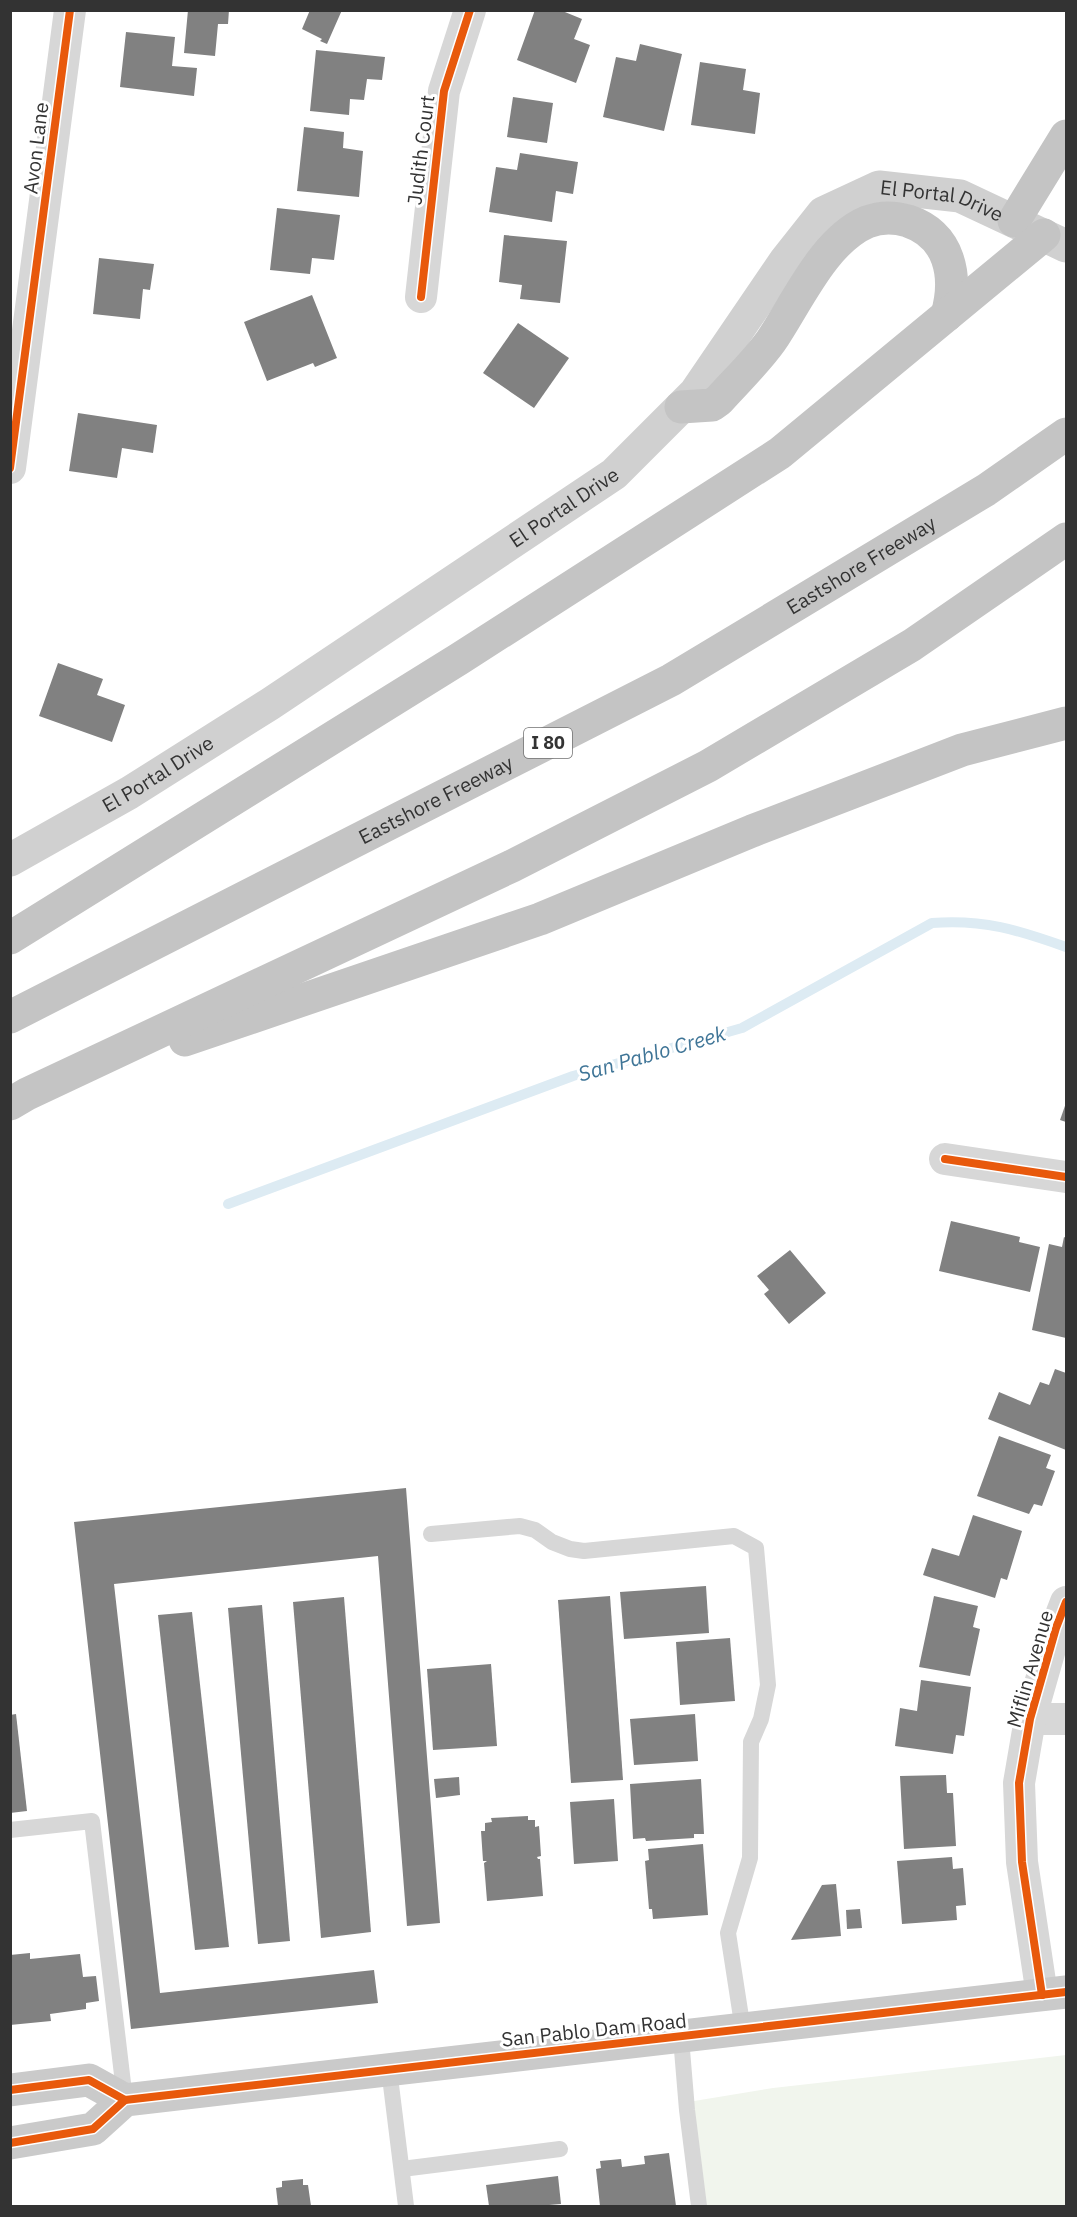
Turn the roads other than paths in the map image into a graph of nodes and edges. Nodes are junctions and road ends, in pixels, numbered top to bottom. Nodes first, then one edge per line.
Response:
1 (70, 10) edge
2 (470, 10) edge
3 (1066, 136) edge
4 (1014, 221) junction
5 (1055, 240) edge
6 (422, 297) dead end
7 (947, 315) junction
8 (681, 407) junction
9 (1066, 434) edge
10 (10, 468) edge
11 (1066, 539) edge
12 (1066, 723) edge
13 (10, 860) edge
14 (10, 938) edge
15 (10, 1017) edge
16 (19, 1099) edge
17 (945, 1159) dead end
18 (1066, 1177) edge
19 (431, 1534) dead end
20 (1066, 1602) edge
21 (1030, 1719) junction
22 (1066, 1719) edge
23 (10, 1830) edge
24 (1054, 1994) edge
25 (743, 2030) junction
26 (681, 2037) junction
27 (388, 2069) junction
28 (10, 2090) edge
29 (125, 2100) junction
30 (10, 2143) edge
31 (560, 2149) dead end
32 (402, 2169) junction
33 (406, 2206) edge
34 (699, 2206) edge

1 - 10 street, Avon Lane
2 - 6 street, Judith Court
3 - 4 highway
4 - 5 main road, El Portal Drive
4 - 8 main road, El Portal Drive
5 - 7 highway
7 - 8 highway
7 - 14 highway
8 - 13 main road, El Portal Drive
9 - 15 highway, Eastshore Freeway / I 80
11 - 16 highway
12 - 16 highway
17 - 18 street
19 - 25 lane
20 - 21 street, Miflin Avenue
21 - 22 street
21 - 24 street, Miflin Avenue
23 - 29 lane
24 - 25 main road, San Pablo Dam Road
25 - 26 main road, San Pablo Dam Road
26 - 27 main road, San Pablo Dam Road
26 - 34 lane
27 - 29 main road, San Pablo Dam Road
27 - 32 lane
28 - 29 main road
29 - 30 main road
31 - 32 lane
32 - 33 lane

